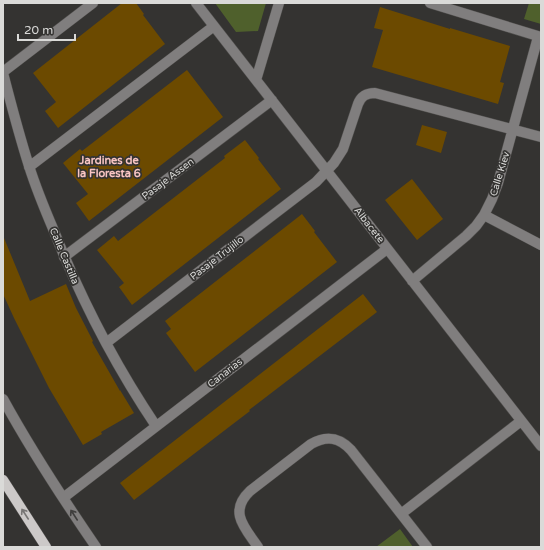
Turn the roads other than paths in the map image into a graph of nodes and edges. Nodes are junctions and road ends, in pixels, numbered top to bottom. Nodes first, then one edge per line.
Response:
1 (93, 3) edge
2 (196, 3) edge
3 (279, 3) edge
4 (430, 3) edge
5 (214, 26) junction
6 (540, 37) edge
7 (3, 73) edge
8 (256, 80) junction
9 (272, 100) junction
10 (513, 130) junction
11 (541, 137) edge
12 (29, 167) junction
13 (326, 170) junction
14 (484, 215) junction
15 (541, 245) edge
16 (387, 249) junction
17 (64, 257) junction
18 (412, 281) junction
19 (106, 343) junction
20 (3, 399) edge
21 (521, 421) junction
22 (156, 426) junction
23 (541, 446) edge
24 (3, 480) edge
25 (63, 498) junction
26 (401, 514) junction
27 (46, 547) edge
28 (96, 547) edge
29 (258, 547) edge
30 (427, 547) edge

1 - 7 street
2 - 5 street, Albacete
3 - 8 street
4 - 6 street
5 - 8 street, Albacete
5 - 12 street
6 - 10 street, Calle Kiev
7 - 12 street, Calle Castilla
8 - 9 street, Albacete
9 - 13 street, Albacete
9 - 17 street, Pasaje Assen
10 - 11 street, Pasaje Trujillo
10 - 13 street, Pasaje Trujillo
10 - 14 street, Calle Kiev
12 - 17 street, Calle Castilla
13 - 16 street, Albacete
13 - 19 street, Pasaje Trujillo
14 - 15 street
14 - 18 street, Calle Kiev
16 - 18 street, Albacete
16 - 22 street, Canarias
17 - 19 street, Calle Castilla
18 - 21 street, Albacete
19 - 22 street, Calle Castilla
20 - 25 street
21 - 23 street, Albacete
21 - 26 street
22 - 25 street, Canarias
27 -> 24 main road
28 -> 25 street
26 - 29 street
26 - 30 street

